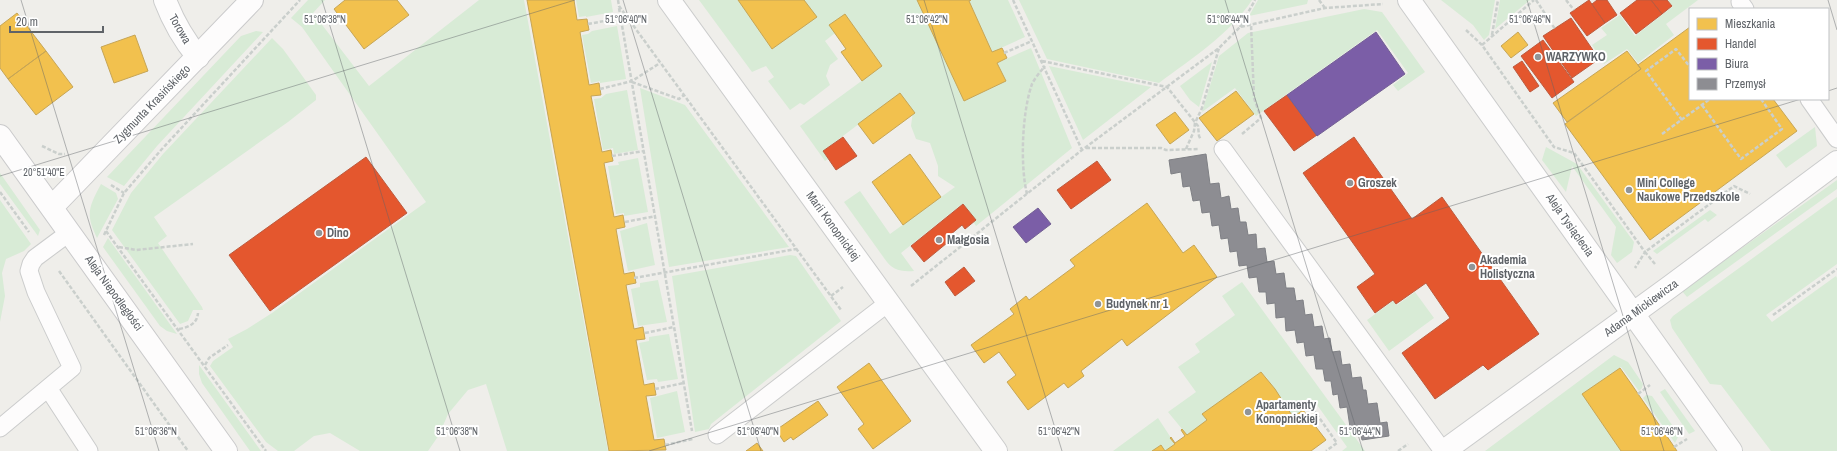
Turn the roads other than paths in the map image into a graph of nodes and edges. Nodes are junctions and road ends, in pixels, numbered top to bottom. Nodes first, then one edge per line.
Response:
1 (165, 0) edge
2 (252, 0) edge
3 (669, 0) edge
4 (1399, 1) edge
5 (198, 57) junction
6 (1810, 100) edge
7 (0, 136) edge
8 (1837, 139) edge
9 (1220, 149) road end
10 (1837, 162) edge
11 (52, 207) junction
12 (70, 232) junction
13 (888, 303) junction
14 (1633, 314) junction
15 (48, 388) junction
16 (0, 428) edge
17 (717, 435) dead end
18 (1449, 449) edge
19 (89, 451) edge
20 (226, 451) edge
21 (996, 451) edge
22 (1731, 451) edge

1 - 5 street, Torowa
2 - 5 street, Zygmunta Krasińskiego
3 - 13 street, Marii Konopnickiej
4 - 14 street, Aleja Tysiąclecia
5 - 11 street, Zygmunta Krasińskiego
6 - 8 lane
7 - 11 street, Aleja Niepodległości
9 - 18 lane
10 - 14 street, Adama Mickiewicza
11 - 12 street, Aleja Niepodległości
12 - 15 lane
12 - 20 street, Aleja Niepodległości
13 - 17 lane
13 - 21 street, Marii Konopnickiej
14 - 18 street, Adama Mickiewicza
14 - 22 street, Aleja Tysiąclecia
15 - 16 lane
15 - 19 lane

